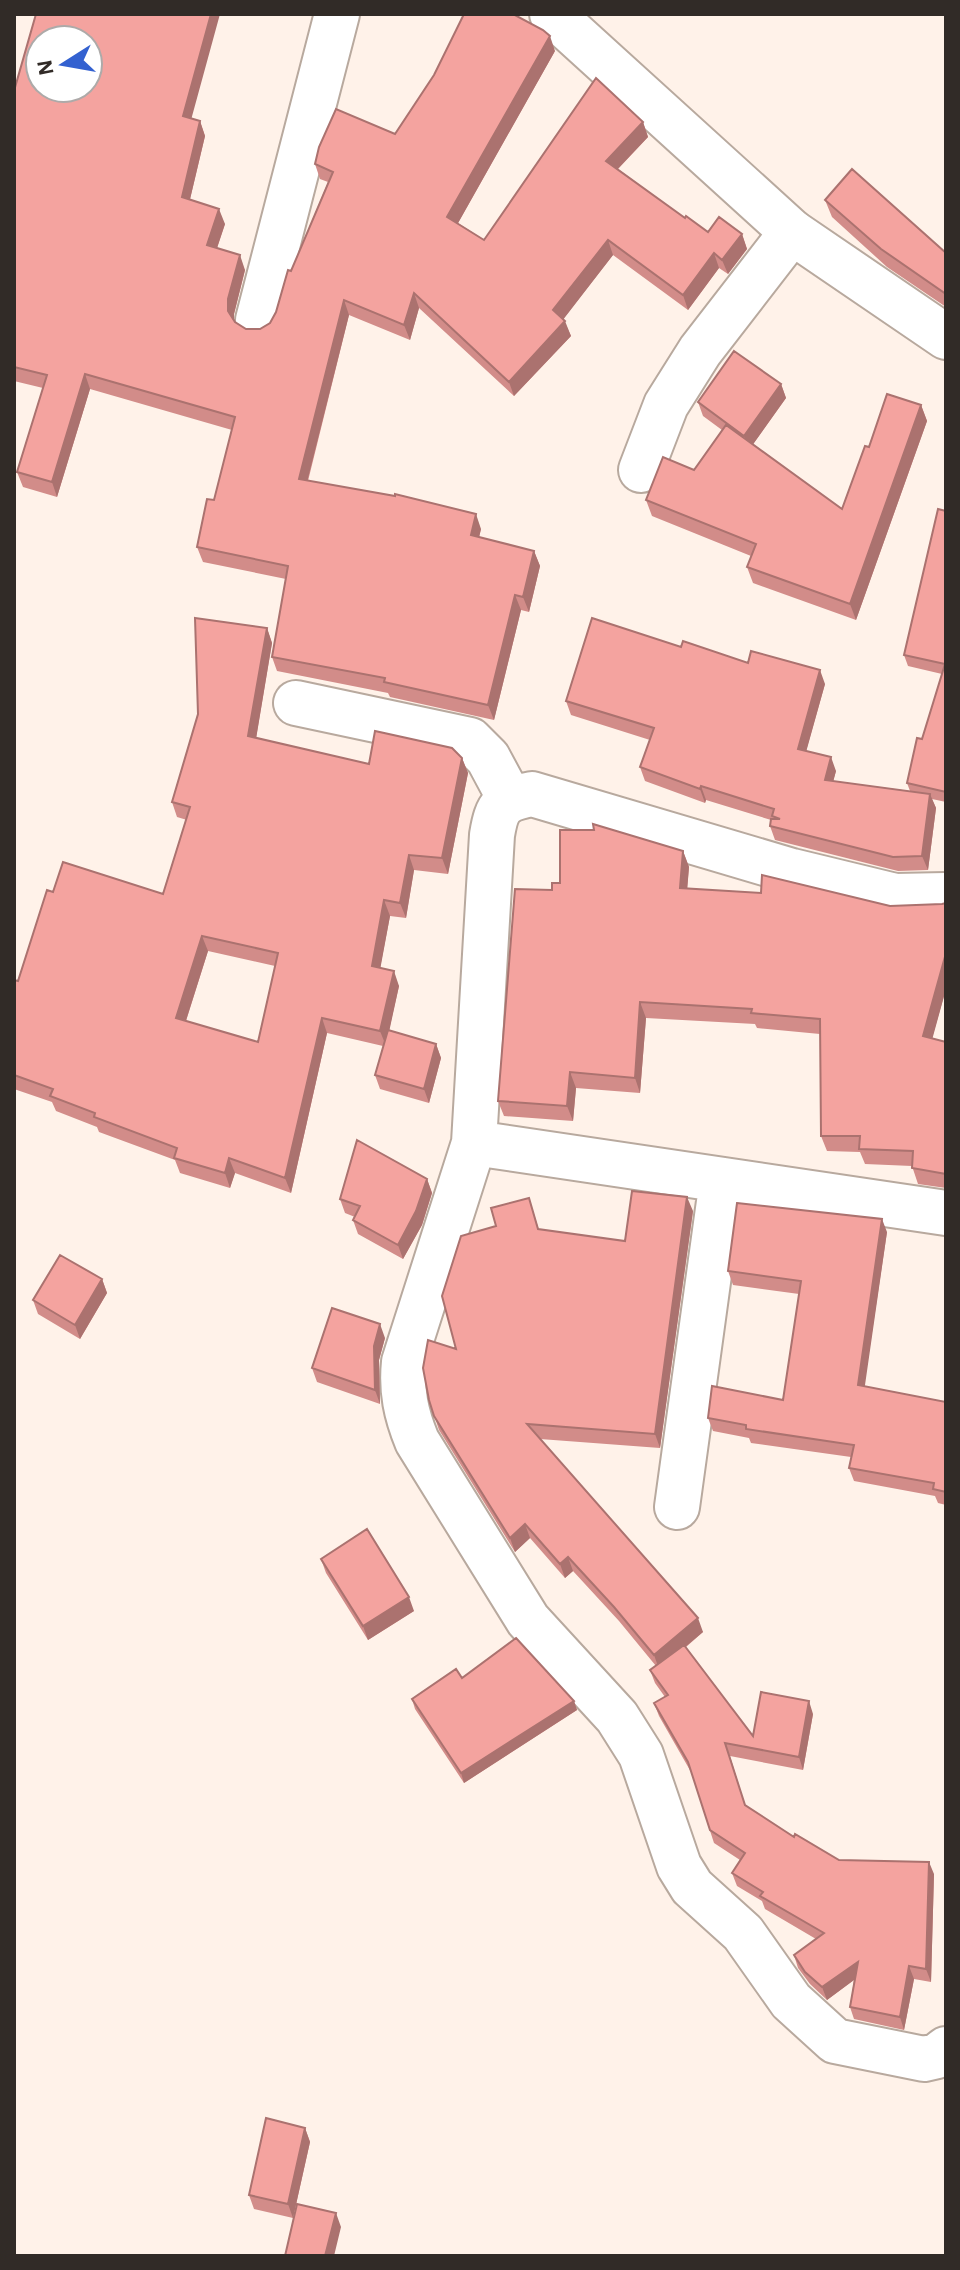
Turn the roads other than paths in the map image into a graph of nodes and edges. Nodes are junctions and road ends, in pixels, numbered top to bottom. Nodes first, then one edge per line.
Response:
1 (337, 14) edge
2 (552, 14) edge
3 (792, 232) junction
4 (258, 320) dead end
5 (946, 337) edge
6 (641, 470) dead end
7 (296, 703) dead end
8 (510, 799) junction
9 (946, 895) edge
10 (474, 1143) junction
11 (722, 1180) junction
12 (946, 1213) edge
13 (677, 1507) dead end
14 (946, 2049) edge

1 - 4 street
2 - 3 street
3 - 5 street
3 - 6 street
7 - 8 street
8 - 9 street
8 - 10 street
10 - 11 street
10 - 14 street
11 - 12 street
11 - 13 street

